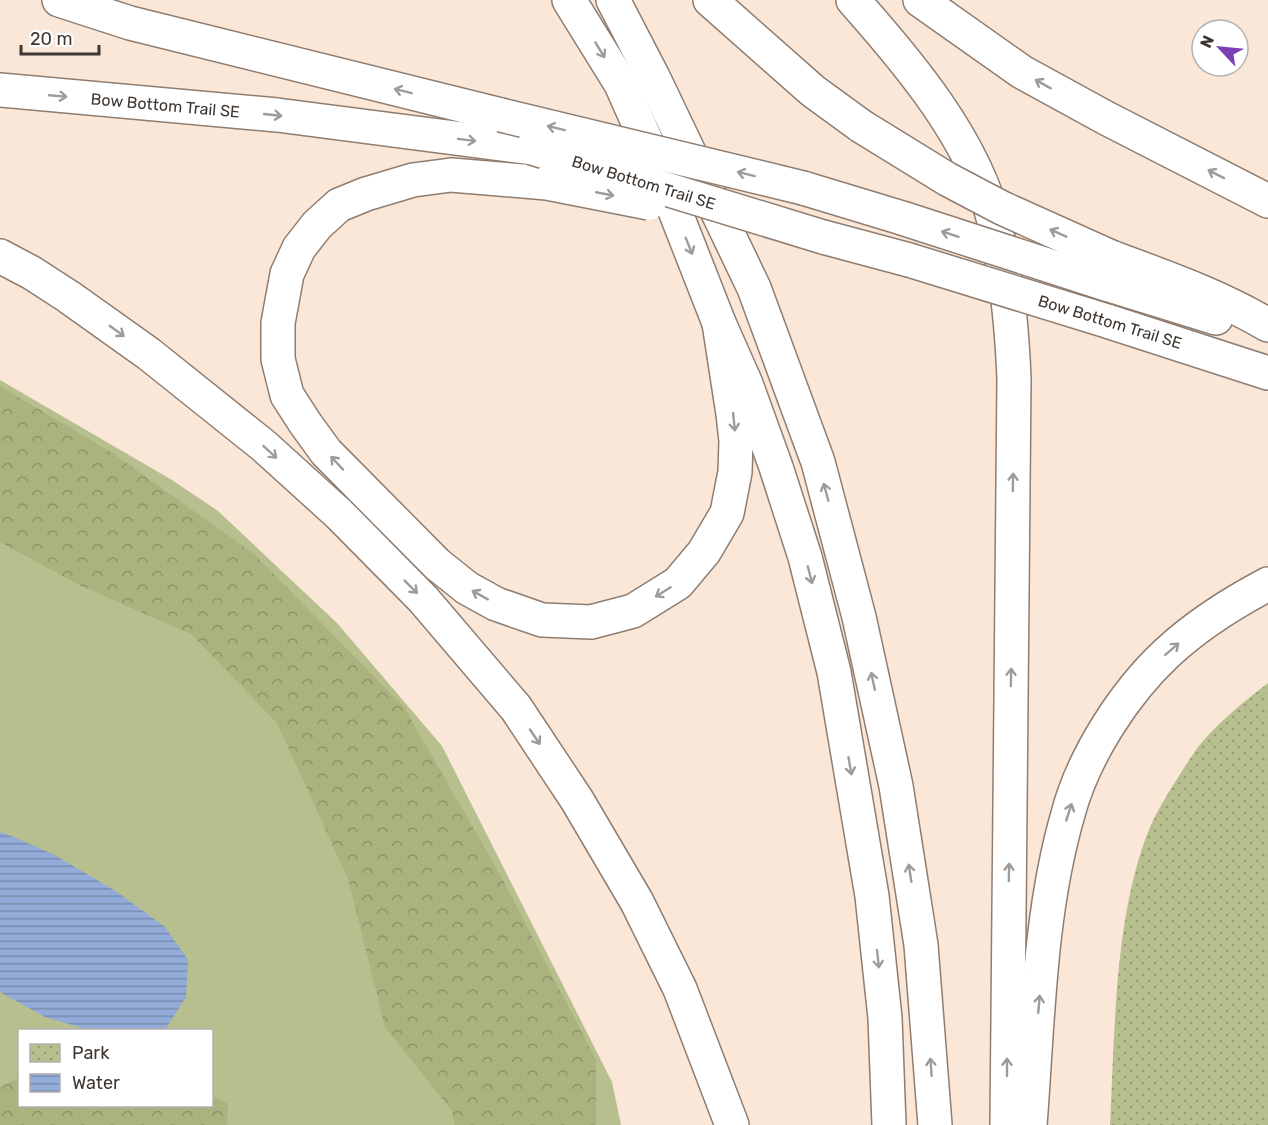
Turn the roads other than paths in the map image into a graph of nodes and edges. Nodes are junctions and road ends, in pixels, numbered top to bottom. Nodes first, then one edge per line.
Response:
1 (59, 0) edge
2 (569, 0) edge
3 (613, 0) edge
4 (710, 0) edge
5 (853, 0) edge
6 (920, 0) edge
7 (0, 90) edge
8 (1268, 201) edge
9 (823, 237) junction
10 (0, 256) edge
11 (1108, 271) junction
12 (720, 323) junction
13 (1268, 327) edge
14 (1268, 373) edge
15 (1268, 584) edge
16 (732, 1125) edge
17 (889, 1125) edge
18 (935, 1125) edge
19 (1007, 1125) edge
20 (1030, 1125) edge

11 -> 1 highway, bridge
2 -> 12 highway
18 -> 3 highway
11 -> 4 highway, bridge
19 -> 5 highway
8 -> 6 highway
7 -> 9 highway, Bow Bottom Trail SE, bridge
12 -> 9 highway, bridge
9 - 14 highway, Bow Bottom Trail SE, bridge
10 -> 16 highway
11 - 13 highway
12 -> 17 highway
20 -> 15 highway

